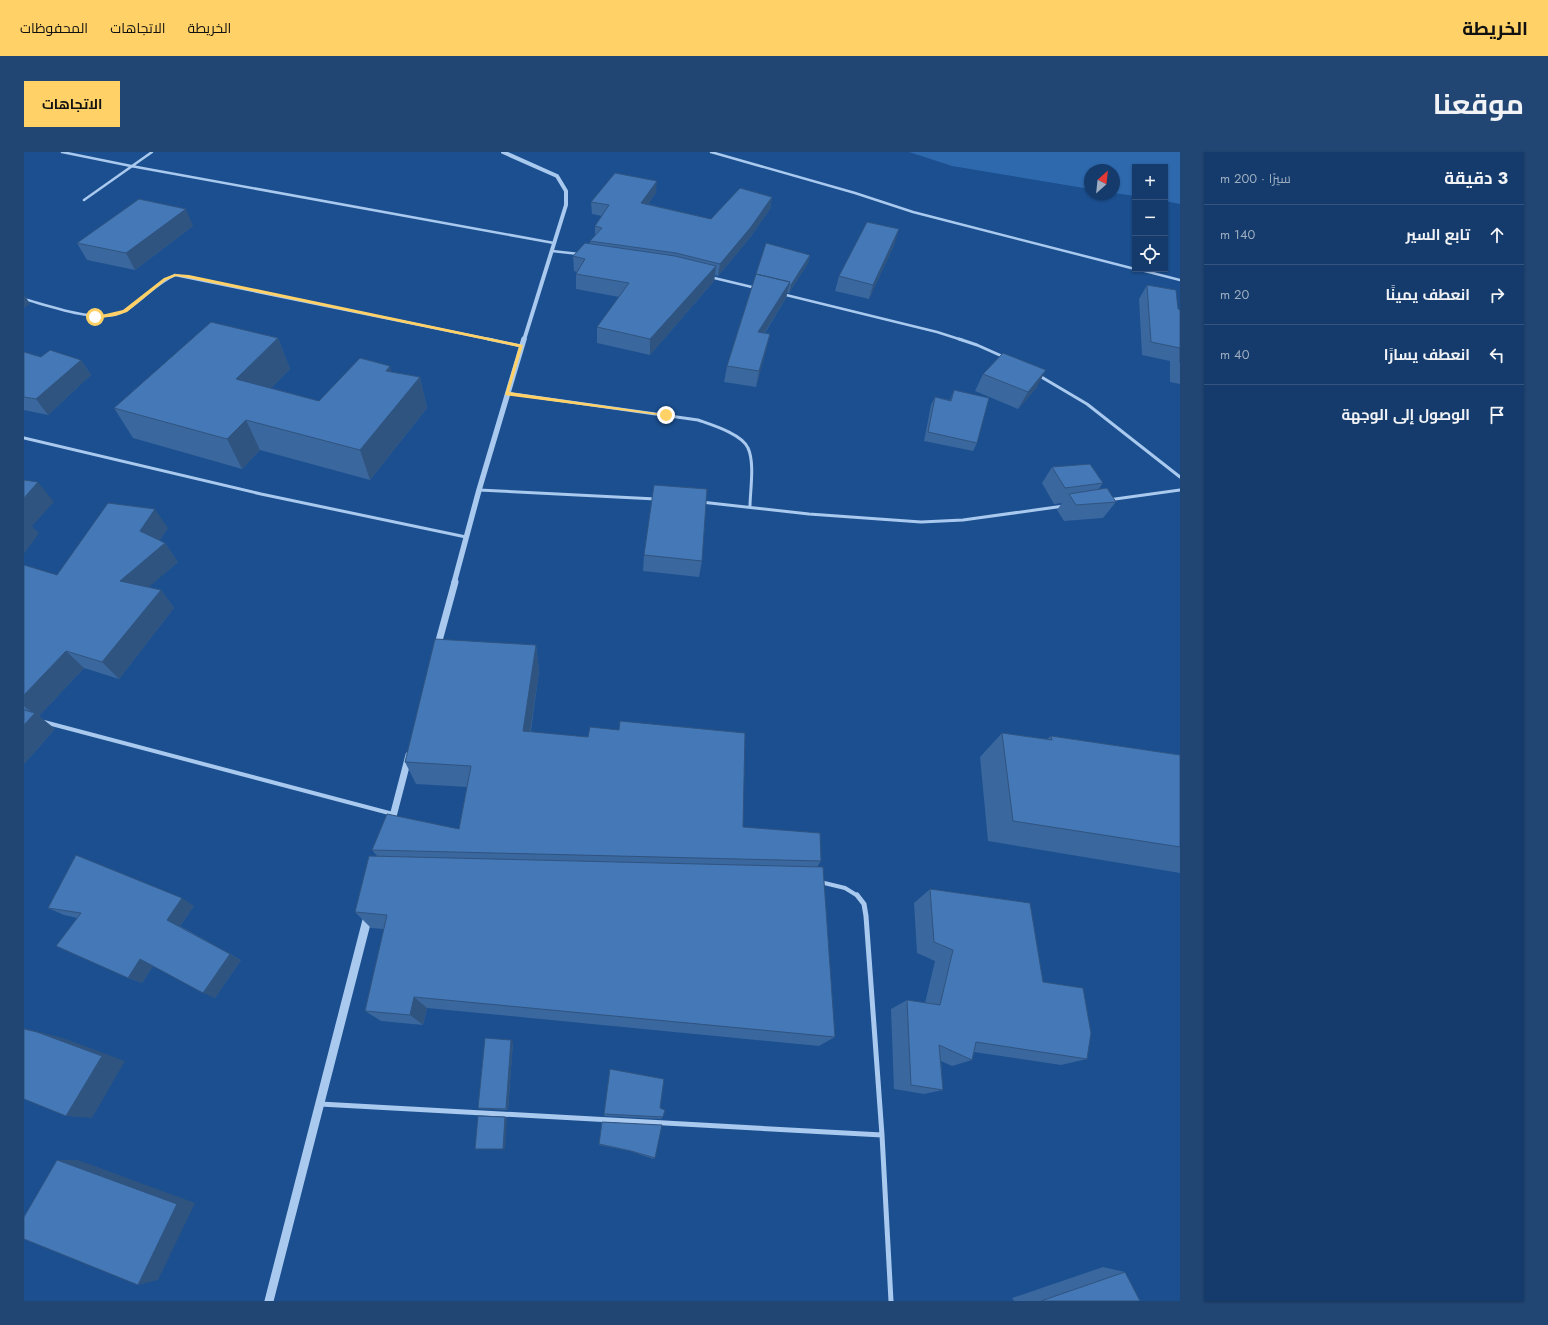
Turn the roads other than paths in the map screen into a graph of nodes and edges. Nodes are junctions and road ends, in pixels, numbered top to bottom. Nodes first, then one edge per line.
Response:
1 (62, 152) edge
2 (152, 152) edge
3 (503, 152) edge
4 (711, 152) edge
5 (131, 166) junction
6 (84, 200) dead end
7 (553, 247) junction
8 (580, 254) edge
9 (1132, 268) edge
10 (1148, 272) edge
11 (705, 276) edge
12 (1180, 280) edge
13 (759, 288) edge
14 (782, 294) edge
15 (24, 299) edge
16 (521, 346) junction
17 (1011, 361) edge
18 (1037, 374) edge
19 (507, 394) junction
20 (24, 438) edge
21 (1180, 477) edge
22 (479, 490) junction
23 (1180, 490) edge
24 (660, 499) edge
25 (1104, 500) edge
26 (700, 502) edge
27 (1066, 505) edge
28 (750, 507) junction
29 (466, 537) junction
30 (436, 653) edge
31 (39, 721) dead end
32 (412, 745) edge
33 (393, 814) junction
34 (390, 828) edge
35 (815, 882) edge
36 (370, 908) edge
37 (320, 1104) junction
38 (882, 1136) junction
39 (269, 1301) edge
40 (891, 1301) edge

1 - 5 street
2 - 5 street
3 - 7 street
4 - 9 street
5 - 6 street
5 - 7 street
7 - 8 street
7 - 16 street
10 - 12 street
11 - 13 street
14 - 17 street
15 - 16 street
16 - 19 street
18 - 21 street
19 - 22 street
19 - 28 street
20 - 29 street
22 - 24 street
22 - 29 street
23 - 25 street
26 - 28 street
27 - 28 street
29 - 30 street
31 - 33 street
32 - 33 street
33 - 34 street
35 - 38 street
36 - 37 street
37 - 38 street
37 - 39 street
38 - 40 street

